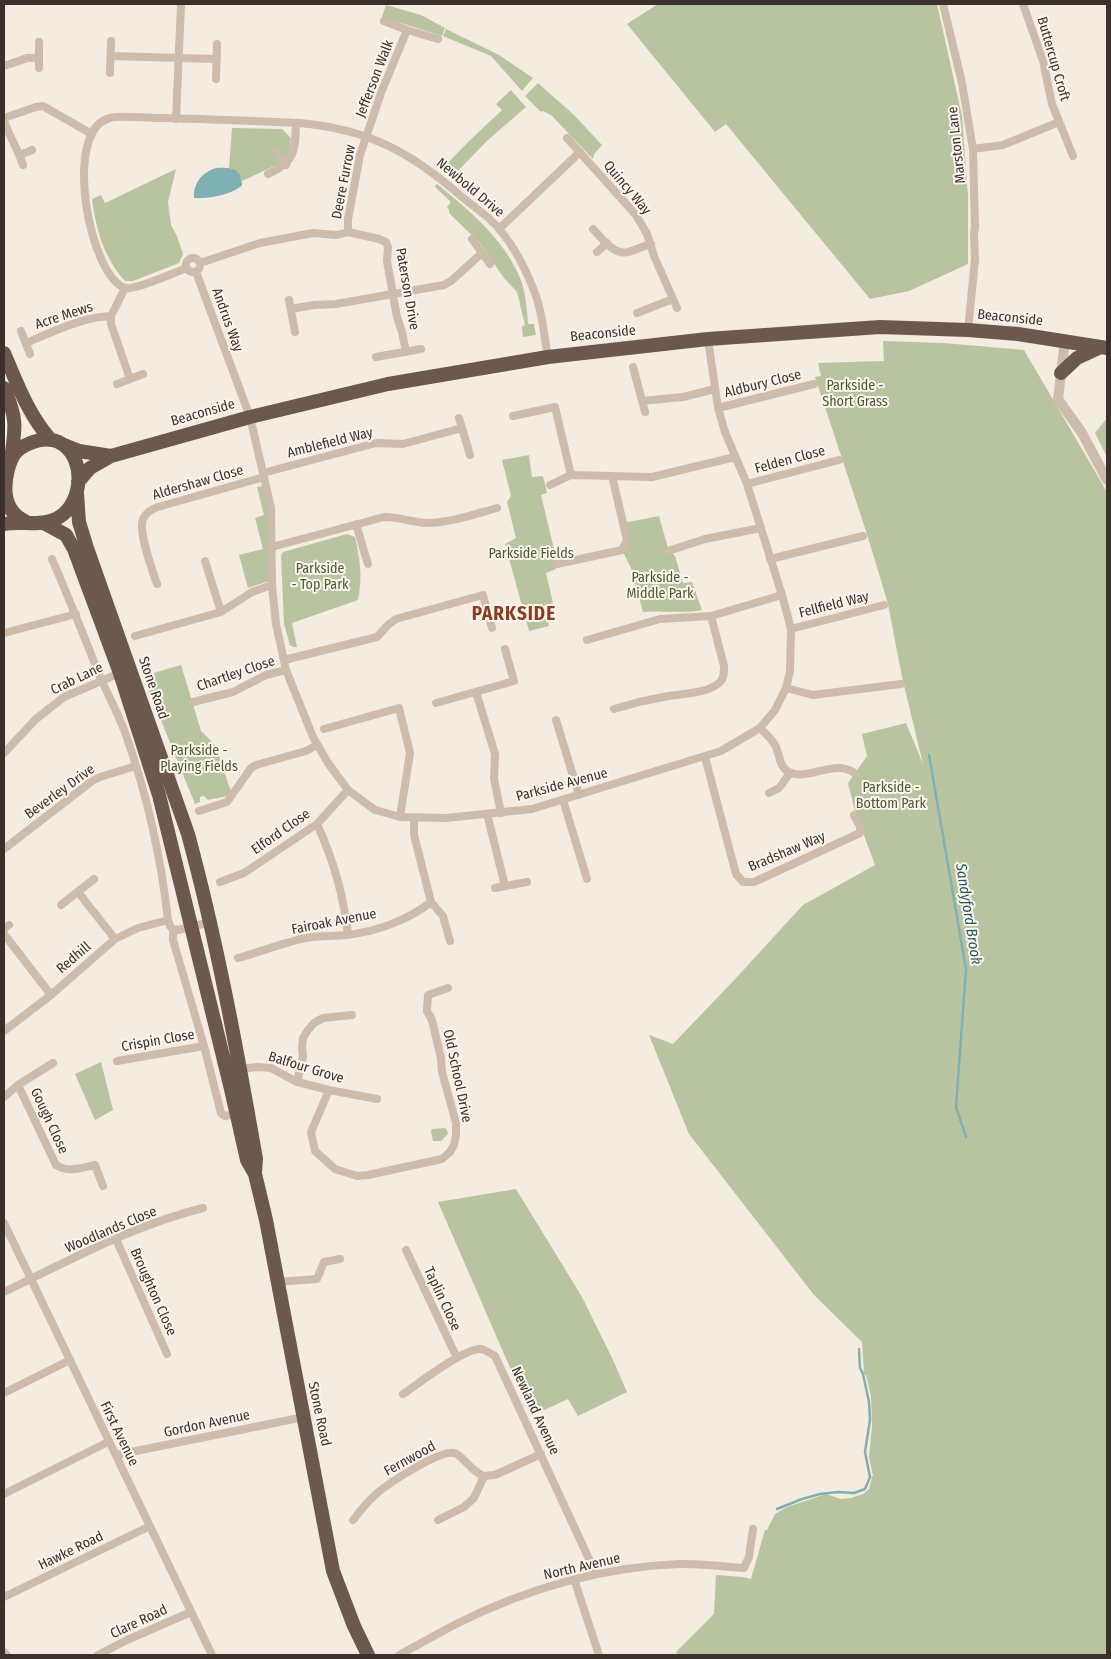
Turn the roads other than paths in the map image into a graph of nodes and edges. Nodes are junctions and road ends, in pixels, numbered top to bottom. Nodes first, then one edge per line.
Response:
1 (181, 4) edge
2 (943, 4) edge
3 (1023, 4) edge
4 (384, 21) dead end
5 (407, 30) junction
6 (438, 39) dead end
7 (111, 41) dead end
8 (39, 42) dead end
9 (217, 44) dead end
10 (111, 56) junction
11 (38, 58) junction
12 (179, 58) junction
13 (216, 59) junction
14 (4, 66) edge
15 (39, 68) dead end
16 (110, 73) dead end
17 (216, 79) dead end
18 (176, 119) junction
19 (4, 120) edge
20 (1058, 122) junction
21 (296, 123) junction
22 (90, 133) junction
23 (366, 137) junction
24 (567, 138) dead end
25 (973, 149) junction
26 (32, 150) dead end
27 (276, 152) dead end
28 (580, 152) junction
29 (20, 155) junction
30 (1074, 156) dead end
31 (23, 165) dead end
32 (286, 165) junction
33 (268, 174) dead end
34 (499, 229) junction
35 (593, 229) dead end
36 (348, 232) junction
37 (472, 239) dead end
38 (606, 243) junction
39 (651, 244) junction
40 (597, 252) dead end
41 (482, 253) junction
42 (200, 263) junction
43 (490, 264) dead end
44 (186, 268) junction
45 (196, 272) junction
46 (125, 288) junction
47 (394, 294) junction
48 (673, 299) junction
49 (289, 300) dead end
50 (291, 308) junction
51 (677, 308) dead end
52 (637, 313) dead end
53 (111, 316) junction
54 (968, 330) junction
55 (20, 331) dead end
56 (295, 332) dead end
57 (708, 339) junction
58 (1064, 340) junction
59 (26, 343) junction
60 (1105, 347) edge
61 (421, 349) dead end
62 (406, 352) junction
63 (4, 353) edge
64 (30, 354) dead end
65 (548, 356) junction
66 (376, 357) dead end
67 (633, 368) dead end
68 (1060, 373) junction
69 (143, 374) dead end
70 (234, 377) junction
71 (130, 379) junction
72 (226, 380) dead end
73 (117, 384) dead end
74 (814, 384) dead end
75 (4, 388) edge
76 (715, 388) junction
77 (642, 401) junction
78 (718, 408) junction
79 (645, 412) dead end
80 (513, 416) dead end
81 (250, 417) junction
82 (459, 418) dead end
83 (462, 428) junction
84 (57, 442) junction
85 (470, 455) dead end
86 (112, 456) junction
87 (735, 457) junction
88 (11, 459) junction
89 (839, 460) dead end
90 (571, 474) junction
91 (264, 475) junction
92 (612, 476) junction
93 (1107, 480) edge
94 (4, 482) edge
95 (550, 484) dead end
96 (747, 484) junction
97 (78, 488) junction
98 (497, 508) dead end
99 (24, 522) junction
100 (44, 523) junction
101 (4, 524) edge
102 (356, 524) junction
103 (761, 528) junction
104 (863, 536) dead end
105 (272, 547) junction
106 (668, 551) dead end
107 (52, 559) dead end
108 (770, 559) junction
109 (205, 561) dead end
110 (368, 564) dead end
111 (557, 564) dead end
112 (158, 579) dead end
113 (272, 586) junction
114 (782, 594) junction
115 (884, 605) dead end
116 (220, 612) junction
117 (76, 614) junction
118 (711, 616) junction
119 (492, 628) dead end
120 (790, 629) junction
121 (4, 633) edge
122 (135, 636) dead end
123 (587, 640) dead end
124 (505, 649) dead end
125 (284, 660) junction
126 (286, 670) junction
127 (120, 673) junction
128 (102, 680) junction
129 (901, 684) dead end
130 (786, 688) junction
131 (476, 692) junction
132 (193, 702) dead end
133 (436, 703) dead end
134 (614, 709) dead end
135 (556, 720) dead end
136 (324, 728) dead end
137 (760, 728) junction
138 (317, 745) junction
139 (4, 752) edge
140 (705, 757) junction
141 (136, 766) junction
142 (790, 773) junction
143 (856, 774) dead end
144 (348, 790) junction
145 (769, 793) dead end
146 (579, 795) junction
147 (563, 800) junction
148 (199, 811) dead end
149 (501, 813) junction
150 (488, 814) junction
151 (854, 815) dead end
152 (400, 817) junction
153 (414, 818) junction
154 (317, 824) junction
155 (4, 849) edge
156 (94, 879) dead end
157 (587, 880) dead end
158 (220, 882) dead end
159 (527, 882) dead end
160 (504, 886) junction
161 (496, 888) dead end
162 (78, 892) junction
163 (431, 902) junction
164 (61, 905) dead end
165 (168, 920) junction
166 (211, 922) junction
167 (191, 926) junction
168 (174, 929) junction
169 (4, 934) edge
170 (348, 935) junction
171 (115, 939) junction
172 (450, 941) dead end
173 (238, 958) dead end
174 (448, 988) dead end
175 (51, 995) junction
176 (352, 1015) dead end
177 (4, 1032) edge
178 (204, 1046) junction
179 (117, 1061) dead end
180 (53, 1063) dead end
181 (233, 1070) junction
182 (297, 1082) junction
183 (18, 1085) junction
184 (329, 1090) junction
185 (4, 1097) edge
186 (377, 1099) dead end
187 (237, 1114) junction
188 (255, 1174) junction
189 (103, 1186) dead end
190 (203, 1208) dead end
191 (4, 1223) edge
192 (116, 1239) junction
193 (406, 1250) dead end
194 (340, 1259) dead end
195 (32, 1279) junction
196 (277, 1282) junction
197 (4, 1292) edge
198 (167, 1354) dead end
199 (456, 1358) junction
200 (70, 1360) junction
201 (4, 1393) edge
202 (403, 1394) dead end
203 (304, 1417) junction
204 (108, 1442) junction
205 (541, 1454) junction
206 (116, 1455) junction
207 (484, 1476) junction
208 (4, 1494) edge
209 (353, 1520) dead end
210 (438, 1520) dead end
211 (150, 1526) junction
212 (753, 1529) dead end
213 (594, 1575) junction
214 (574, 1579) junction
215 (4, 1597) edge
216 (191, 1612) junction
217 (4, 1652) edge
218 (7, 1655) edge
219 (98, 1655) edge
220 (212, 1655) edge
221 (368, 1655) edge
222 (399, 1655) edge
223 (599, 1655) edge

1 - 12 street
2 - 25 street, Marston Lane
3 - 20 street, Buttercup Croft
4 - 5 street, Jefferson Walk
5 - 6 street, Jefferson Walk
5 - 23 street, Jefferson Walk
7 - 10 street
8 - 11 street
9 - 13 street
10 - 12 street
10 - 16 street
11 - 14 street
11 - 15 street
12 - 13 street
12 - 18 street
13 - 17 street
18 - 21 street, Newbold Drive
18 - 22 street, Newbold Drive
19 - 22 street
19 - 29 street
20 - 25 street, Buttercup Croft
20 - 30 street, Buttercup Croft
21 - 23 street, Newbold Drive
21 - 32 street
22 - 46 street
23 - 34 street, Newbold Drive
23 - 36 street, Deere Furrow
24 - 28 street, Quincy Way
25 - 54 street, Marston Lane
26 - 29 street
27 - 32 street
28 - 34 street
28 - 39 street, Quincy Way
29 - 31 street
32 - 33 street
34 - 65 street, Newbold Drive
35 - 38 street
36 - 42 street, Paterson Drive
36 - 47 street, Paterson Drive
37 - 41 street
38 - 39 street
38 - 40 street
39 - 48 street, Quincy Way
41 - 43 street
41 - 47 street
42 - 44 street
42 - 45 street
44 - 45 street
44 - 46 street
45 - 70 street, Andrus Way
46 - 53 street, Acre Mews
47 - 50 street
47 - 62 street, Paterson Drive
48 - 51 street, Quincy Way
48 - 52 street
49 - 50 street
50 - 56 street
53 - 59 street, Acre Mews
53 - 71 street, Acre Mews
54 - 57 highway, Beaconside
54 - 58 highway, Beaconside
55 - 59 street, Acre Mews
57 - 65 highway, Beaconside
57 - 76 street, Parkside Avenue
58 - 60 highway, Beaconside
58 - 68 street
59 - 64 street, Acre Mews
60 - 68 highway
61 - 62 street, Paterson Drive
62 - 66 street, Paterson Drive
63 - 84 highway
65 - 81 highway, Beaconside
67 - 77 street
68 - 93 street
69 - 71 street
70 - 72 street
70 - 81 street, Andrus Way
71 - 73 street
74 - 78 street, Aldbury Close
75 - 88 highway
76 - 77 street
76 - 78 street, Parkside Avenue
77 - 79 street
78 - 87 street, Parkside Avenue
80 - 90 street
81 - 86 highway, Beaconside
81 - 91 street, Parkside Avenue
82 - 83 street
83 - 85 street
83 - 91 street, Amblefield Way
84 - 86 highway, Beaconside
84 - 88 highway
84 - 97 highway
86 - 97 highway, Beaconside
87 - 92 street
87 - 96 street, Parkside Avenue
88 - 94 highway
89 - 96 street, Felden Close
90 - 92 street
90 - 95 street
91 - 105 street, Parkside Avenue
91 - 112 street, Aldershaw Close
92 - 111 street
94 - 99 highway
96 - 103 street, Parkside Avenue
97 - 100 highway
97 - 166 highway, Stone Road
98 - 102 street
99 - 100 highway
99 - 101 highway
100 - 127 highway, Stone Road
102 - 105 street
102 - 110 street
103 - 106 street
103 - 108 street, Parkside Avenue
104 - 108 street
105 - 113 street, Parkside Avenue
107 - 117 street
108 - 114 street, Parkside Avenue
109 - 116 street
113 - 116 street
113 - 125 street, Parkside Avenue
114 - 118 street
114 - 120 street, Parkside Avenue
115 - 120 street, Fellfield Way
116 - 122 street
117 - 121 street
117 - 128 street
118 - 123 street
118 - 134 street
119 - 125 street
120 - 130 street, Parkside Avenue
124 - 131 street
125 - 126 street, Parkside Avenue
126 - 132 street, Chartley Close
126 - 138 street, Parkside Avenue
127 - 128 street, Crab Lane
127 - 167 highway, Stone Road
128 - 139 street, Crab Lane
128 - 141 street
129 - 130 street
130 - 137 street, Parkside Avenue
131 - 133 street
131 - 149 street
135 - 146 street
136 - 152 street
137 - 140 street, Parkside Avenue
137 - 142 street
138 - 144 street, Parkside Avenue
138 - 148 street
140 - 146 street, Parkside Avenue
140 - 151 street, Bradshaw Way
141 - 155 street, Beverley Drive
141 - 165 street
142 - 143 street
142 - 145 street
144 - 152 street, Parkside Avenue
144 - 154 street, Elford Close
146 - 147 street, Parkside Avenue
147 - 149 street, Parkside Avenue
147 - 157 street
149 - 150 street, Parkside Avenue
150 - 153 street, Parkside Avenue
150 - 160 street
152 - 153 street, Parkside Avenue
153 - 163 street
154 - 158 street, Elford Close
154 - 170 street
156 - 162 street
159 - 160 street
160 - 161 street
162 - 164 street
162 - 171 street
163 - 170 street, Fairoak Avenue
163 - 172 street
165 - 168 street
165 - 171 street, Redhill
166 - 167 street
166 - 181 highway, Stone Road
167 - 168 street
167 - 181 highway, Stone Road
168 - 178 street
169 - 175 street
170 - 173 street, Fairoak Avenue
171 - 175 street, Redhill
174 - 184 street, Old School Drive
175 - 177 street, Redhill
176 - 182 street
178 - 179 street, Crispin Close
178 - 187 street
180 - 183 street, Gough Close
181 - 182 street, Balfour Grove
181 - 187 highway, Stone Road
181 - 188 highway, Stone Road
182 - 184 street, Balfour Grove
183 - 185 street, Gough Close
183 - 189 street, Gough Close
184 - 186 street, Balfour Grove
187 - 188 highway, Stone Road
188 - 196 highway, Stone Road
190 - 192 street, Woodlands Close
191 - 195 street, First Avenue
192 - 195 street, Woodlands Close
192 - 198 street, Broughton Close
193 - 199 street, Taplin Close
194 - 196 street
195 - 197 street, Woodlands Close
195 - 200 street, First Avenue
196 - 203 highway, Stone Road
199 - 202 street, Newland Avenue
199 - 205 street, Newland Avenue
200 - 201 street
200 - 204 street, First Avenue
203 - 206 street, Gordon Avenue
203 - 221 highway, Stone Road
204 - 206 street, First Avenue
204 - 208 street
205 - 207 street
205 - 213 street, Newland Avenue
206 - 211 street, First Avenue
207 - 209 street, Fernwood
207 - 210 street
211 - 215 street, Hawke Road
211 - 216 street, First Avenue
212 - 213 street, North Avenue
213 - 214 street, North Avenue
214 - 222 street, North Avenue
214 - 223 street
216 - 219 street, Clare Road
216 - 220 street, First Avenue
217 - 218 street

